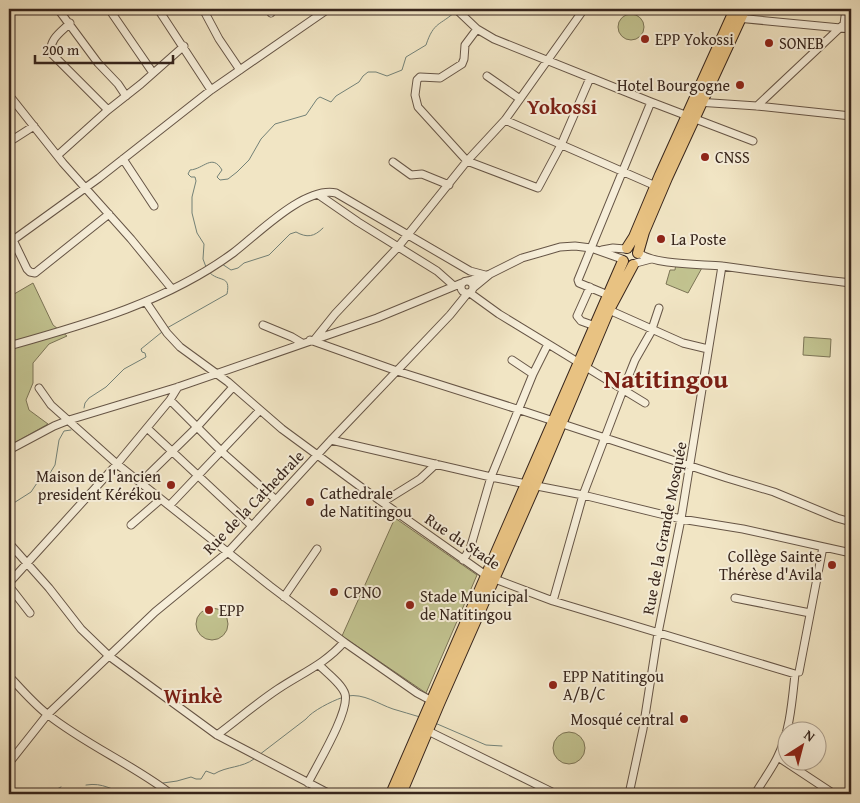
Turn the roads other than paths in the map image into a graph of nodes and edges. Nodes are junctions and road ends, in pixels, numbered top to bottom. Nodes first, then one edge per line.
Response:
1 (58, 9) edge
2 (109, 9) edge
3 (158, 9) edge
4 (203, 9) edge
5 (328, 9) edge
6 (456, 9) edge
7 (584, 9) edge
8 (846, 9) edge
9 (738, 13) edge
10 (70, 23) junction
11 (841, 27) junction
12 (477, 29) junction
13 (851, 29) edge
14 (184, 46) junction
15 (546, 61) junction
16 (240, 70) junction
17 (153, 73) junction
18 (487, 76) dead end
19 (590, 78) junction
20 (211, 90) junction
21 (9, 95) edge
22 (126, 96) junction
23 (520, 99) junction
24 (651, 102) junction
25 (698, 102) junction
26 (757, 106) junction
27 (108, 110) junction
28 (851, 116) edge
29 (691, 117) junction
30 (505, 120) junction
31 (34, 126) junction
32 (753, 141) dead end
33 (9, 142) edge
34 (561, 145) junction
35 (58, 156) junction
36 (123, 159) junction
37 (467, 161) junction
38 (393, 162) dead end
39 (623, 172) junction
40 (449, 185) junction
41 (85, 188) junction
42 (659, 188) junction
43 (319, 194) junction
44 (154, 206) dead end
45 (109, 214) junction
46 (407, 236) junction
47 (11, 241) edge
48 (398, 247) junction
49 (591, 248) junction
50 (626, 248) junction
51 (602, 250) junction
52 (637, 259) junction
53 (622, 260) junction
54 (722, 266) junction
55 (488, 274) junction
56 (465, 282) junction
57 (851, 283) edge
58 (454, 286) junction
59 (590, 287) junction
60 (172, 289) junction
61 (470, 292) junction
62 (608, 295) junction
63 (146, 302) junction
64 (659, 308) dead end
65 (609, 310) junction
66 (263, 325) dead end
67 (595, 326) junction
68 (651, 329) junction
69 (313, 340) junction
70 (302, 343) junction
71 (548, 344) junction
72 (9, 346) edge
73 (708, 349) junction
74 (512, 360) dead end
75 (582, 365) junction
76 (396, 371) junction
77 (216, 373) junction
78 (533, 374) junction
79 (233, 387) junction
80 (39, 388) dead end
81 (178, 388) junction
82 (623, 390) junction
83 (170, 400) junction
84 (645, 403) dead end
85 (260, 410) junction
86 (520, 410) junction
87 (68, 420) junction
88 (557, 423) junction
89 (197, 427) junction
90 (148, 428) junction
91 (604, 438) junction
92 (331, 440) junction
93 (10, 447) edge
94 (172, 451) junction
95 (221, 451) junction
96 (316, 455) junction
97 (117, 464) junction
98 (436, 464) junction
99 (690, 466) junction
100 (197, 474) junction
101 (491, 477) junction
102 (141, 482) junction
103 (531, 485) junction
104 (583, 495) junction
105 (162, 499) junction
106 (276, 499) junction
107 (383, 502) junction
108 (170, 505) junction
109 (681, 519) junction
110 (851, 522) edge
111 (131, 525) dead end
112 (252, 526) junction
113 (9, 543) edge
114 (823, 547) junction
115 (317, 549) dead end
116 (228, 552) junction
117 (851, 553) edge
118 (463, 560) junction
119 (27, 564) junction
120 (490, 578) junction
121 (9, 584) edge
122 (284, 597) junction
123 (734, 598) dead end
124 (553, 601) junction
125 (30, 613) dead end
126 (810, 613) junction
127 (658, 633) junction
128 (344, 642) junction
129 (109, 656) junction
130 (319, 665) junction
131 (798, 672) dead end
132 (9, 676) edge
133 (435, 702) junction
134 (47, 715) junction
135 (789, 720) edge
136 (428, 722) junction
137 (217, 735) junction
138 (778, 757) edge
139 (9, 763) edge
140 (408, 767) junction
141 (798, 770) edge
142 (308, 783) junction
143 (170, 794) edge
144 (330, 794) edge
145 (391, 794) edge
146 (401, 794) edge
147 (556, 794) edge
148 (629, 794) edge
149 (755, 794) edge
150 (834, 794) edge

1 - 10 street
2 - 17 street
3 - 14 street
4 - 16 street
5 - 16 street
6 - 12 street
7 - 15 street
8 - 11 street
9 - 11 street
9 - 25 highway
10 - 22 street
10 - 27 street
11 - 13 street
11 - 26 street
12 - 15 street
12 - 37 street
14 - 17 street
14 - 20 street
15 - 19 street
15 - 23 street
16 - 20 street
17 - 22 street
18 - 23 street
19 - 24 street
19 - 34 street
20 - 36 street
21 - 31 street
22 - 27 street
23 - 30 street
24 - 29 street
24 - 39 street
25 - 26 street
25 - 29 highway
26 - 28 street
27 - 35 street
29 - 32 street
29 - 42 highway
30 - 34 street
30 - 37 street
31 - 33 street
31 - 35 street
34 - 37 street
34 - 39 street
35 - 41 street
36 - 41 street
36 - 44 street
37 - 40 street
38 - 40 street
39 - 42 street
39 - 49 street
40 - 46 street
41 - 45 street
41 - 47 street
42 - 50 highway
42 - 52 highway
43 - 46 street
43 - 48 street
43 - 60 street
45 - 47 street
45 - 60 street
46 - 48 street
46 - 55 street
48 - 58 street
48 - 69 street
49 - 51 street
49 - 55 street
49 - 59 street
50 - 51 street
50 - 52 highway
50 - 53 highway
51 - 53 street
52 - 53 highway
52 - 54 street
52 - 65 highway
53 - 62 highway
54 - 57 street
54 - 73 street, Rue de la Grande Mosquée
55 - 56 street
55 - 61 street, Rue de la Cathedrale
56 - 58 street
56 - 61 street
56 - 61 street
58 - 69 street
59 - 62 street
59 - 67 street
60 - 63 street
61 - 71 street
61 - 76 street, Rue de la Cathedrale
62 - 67 highway
63 - 72 street
63 - 77 street, Rue du Stade
64 - 68 street
65 - 68 street
65 - 75 highway
66 - 70 street
67 - 75 highway
68 - 73 street
68 - 82 street
69 - 70 street
69 - 76 street
70 - 77 street
71 - 75 street
71 - 78 street
73 - 99 street, Rue de la Grande Mosquée
74 - 78 street
75 - 82 street
75 - 88 highway
76 - 86 street
76 - 92 street, Rue de la Cathedrale
77 - 79 street, Rue du Stade
77 - 81 street
78 - 86 street
79 - 85 street, Rue du Stade
79 - 89 street
80 - 87 street
81 - 83 street
81 - 87 street
82 - 84 street
82 - 91 street
83 - 89 street
83 - 90 street
85 - 95 street
85 - 96 street, Rue du Stade
86 - 88 street
86 - 101 street
87 - 93 street
87 - 97 street
88 - 91 street
88 - 103 highway
89 - 94 street
89 - 95 street
90 - 94 street
90 - 97 street
91 - 99 street
91 - 104 street
92 - 96 street, Rue de la Cathedrale
92 - 98 street
94 - 100 street
94 - 102 street
95 - 100 street
95 - 106 street
96 - 106 street, Rue de la Cathedrale
96 - 107 street, Rue du Stade
97 - 102 street
97 - 119 street
98 - 101 street
98 - 107 street
99 - 109 street, Rue de la Grande Mosquée
99 - 110 street
100 - 108 street
100 - 112 street
101 - 103 street
101 - 118 street
102 - 105 street
103 - 104 street
103 - 120 highway
104 - 109 street
104 - 124 street
105 - 108 street
105 - 111 street
106 - 112 street, Rue de la Cathedrale
107 - 118 street, Rue du Stade
108 - 116 street
109 - 114 street
109 - 127 street, Rue de la Grande Mosquée
112 - 116 street, Rue de la Cathedrale
113 - 119 street
114 - 117 street
114 - 126 street
115 - 122 street
116 - 122 street
116 - 129 street, Rue de la Cathedrale
118 - 120 street, Rue du Stade
119 - 121 street
119 - 129 street
120 - 124 street, Rue du Stade
120 - 133 highway
121 - 125 street
122 - 128 street
123 - 126 street
124 - 127 street, Rue du Stade
126 - 131 street
127 - 135 street, Rue du Stade
127 - 148 street, Rue de la Grande Mosquée
128 - 130 street
128 - 133 street
129 - 134 street, Rue de la Cathedrale
129 - 137 street
130 - 137 street
130 - 142 street
132 - 134 street
133 - 136 highway
134 - 139 street, Rue de la Cathedrale
134 - 143 street
136 - 140 highway
136 - 147 street
137 - 142 street
138 - 149 street, Rue du Stade
140 - 145 highway
140 - 146 highway
141 - 150 street
142 - 144 street

